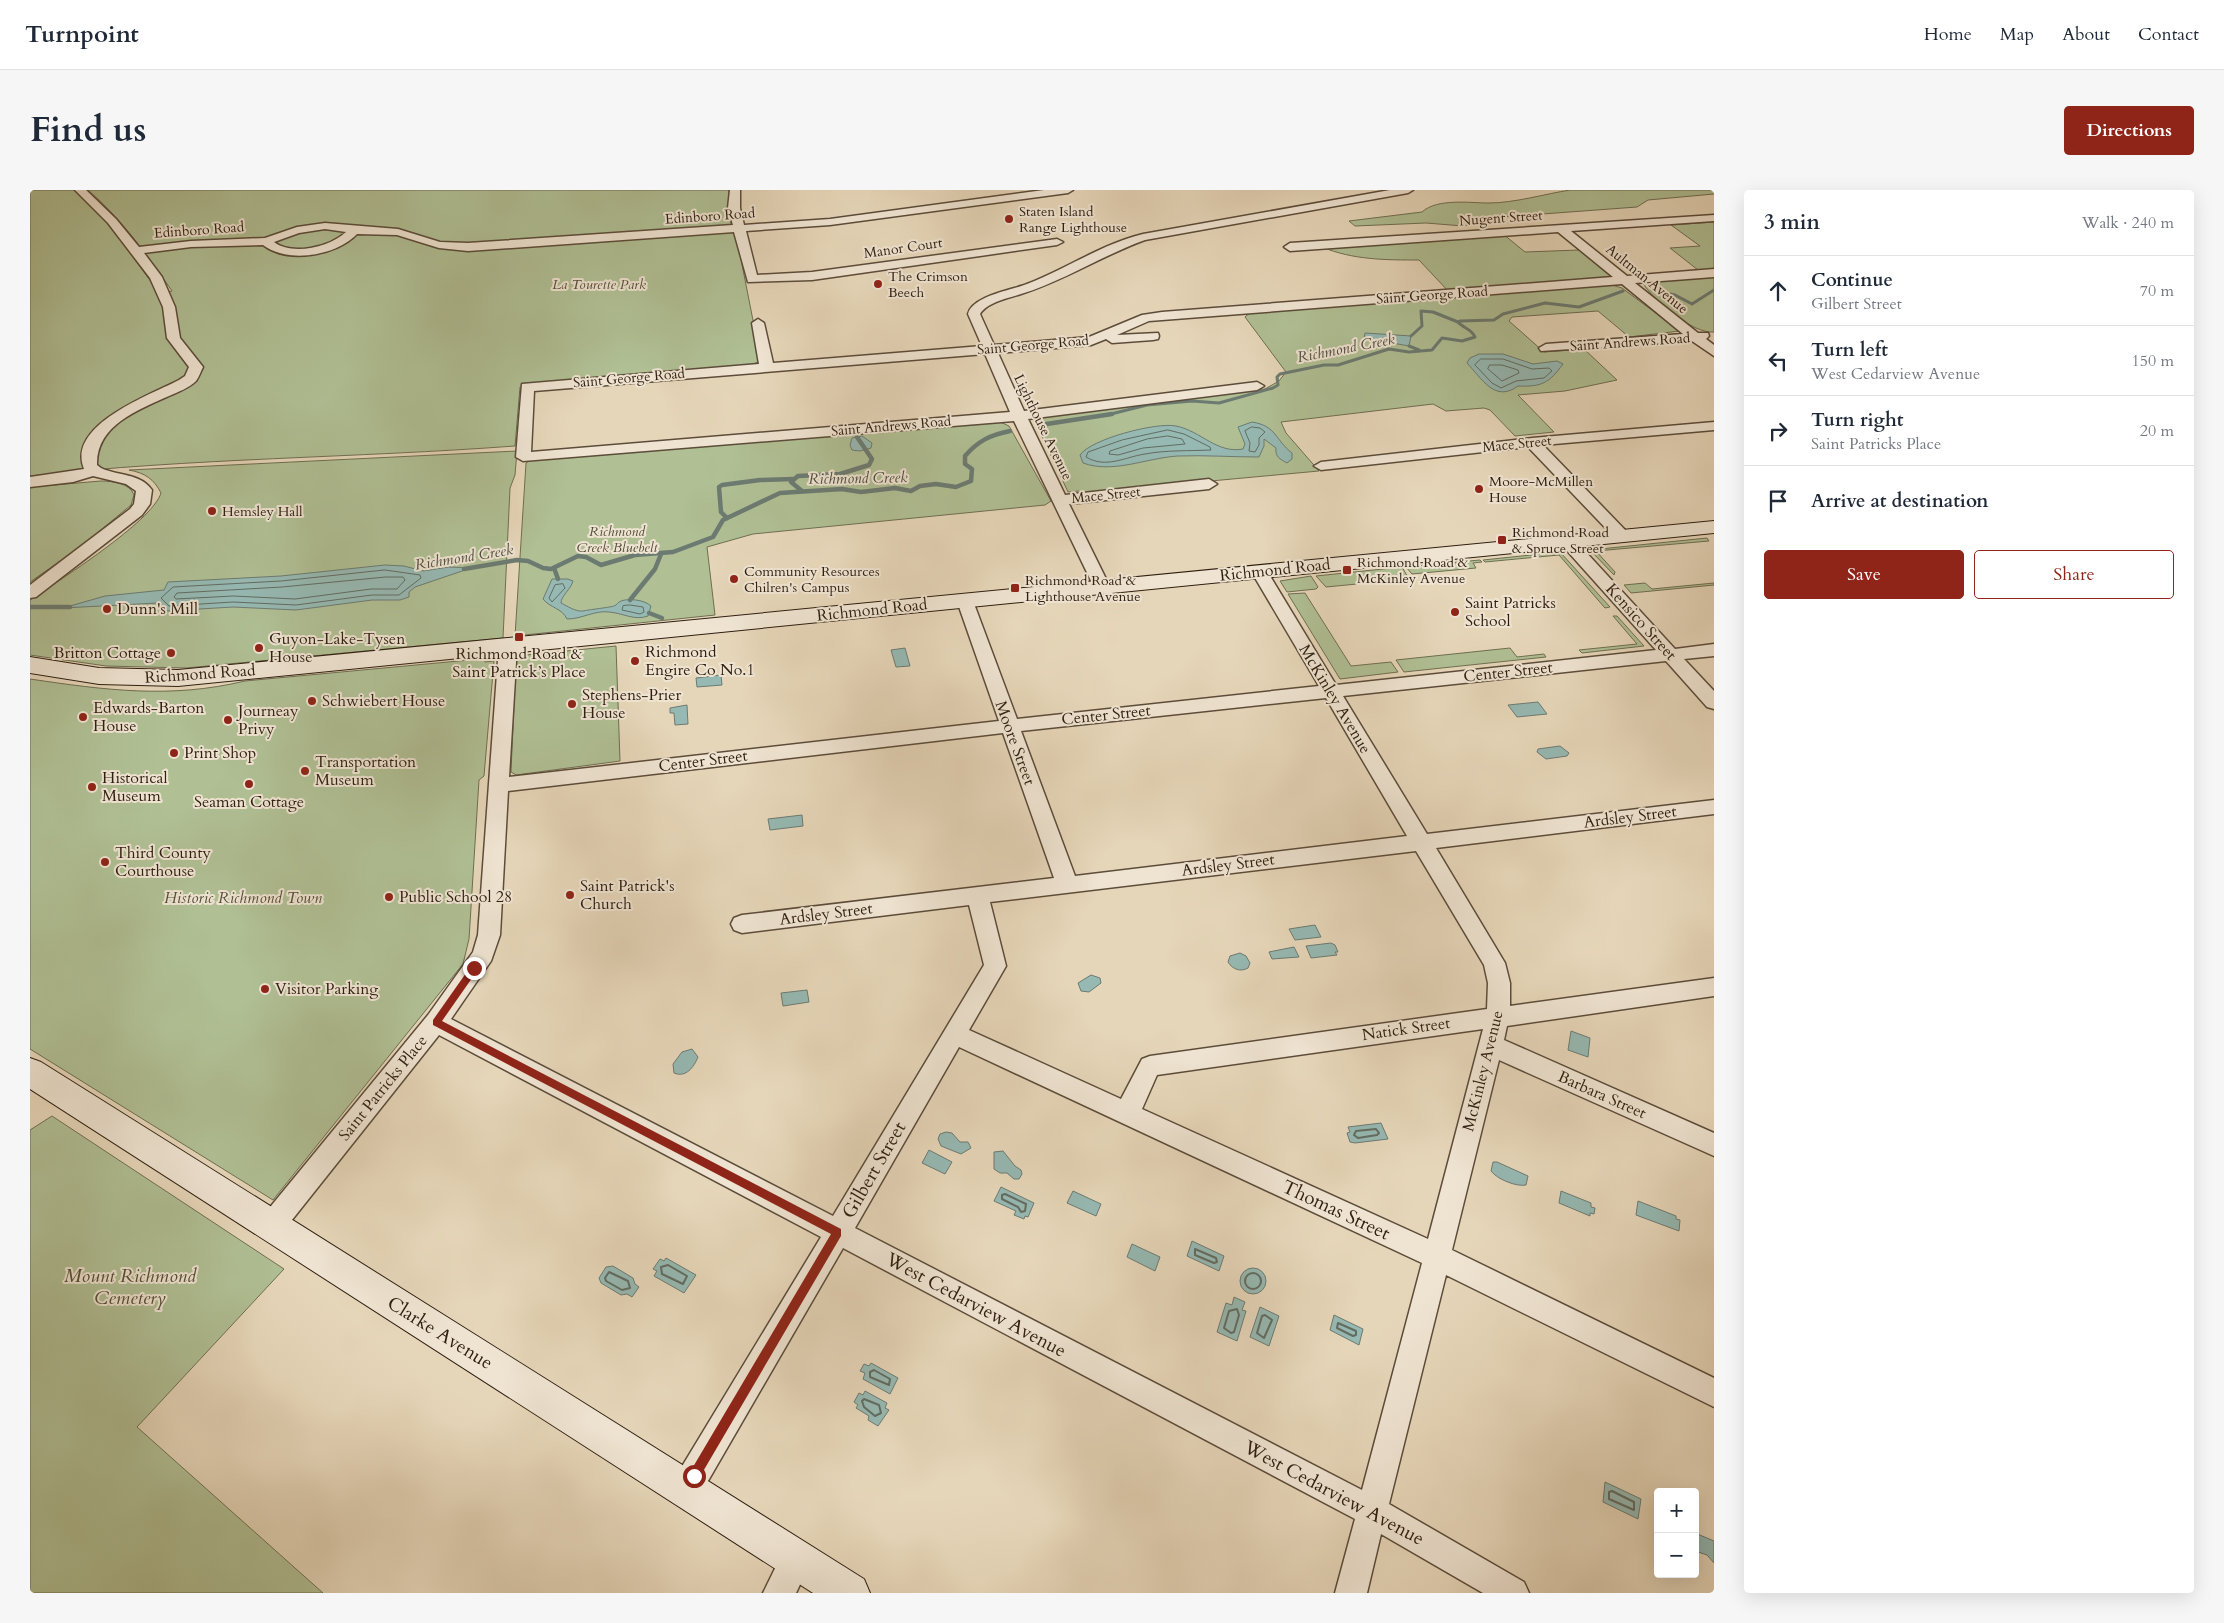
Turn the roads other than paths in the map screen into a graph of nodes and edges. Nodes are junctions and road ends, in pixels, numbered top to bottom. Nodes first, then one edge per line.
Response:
1 (80, 190) edge
2 (736, 190) edge
3 (1068, 190) edge
4 (1408, 190) edge
5 (1714, 218) edge
6 (740, 228) junction
7 (1561, 229) junction
8 (354, 230) junction
9 (266, 241) junction
10 (1057, 242) dead end
11 (1290, 247) dead end
12 (135, 251) junction
13 (1714, 273) edge
14 (1625, 280) junction
15 (758, 323) dead end
16 (1714, 335) edge
17 (1154, 336) dead end
18 (1695, 337) junction
19 (1092, 341) junction
20 (1546, 348) dead end
21 (991, 349) junction
22 (1714, 352) edge
23 (766, 368) junction
24 (1257, 386) dead end
25 (1019, 416) junction
26 (1714, 426) edge
27 (1532, 442) junction
28 (523, 457) joint
29 (1321, 466) dead end
30 (93, 471) junction
31 (30, 482) edge
32 (1209, 484) dead end
33 (1062, 500) junction
34 (1714, 527) edge
35 (1622, 536) junction
36 (1567, 541) junction
37 (1259, 571) junction
38 (1102, 587) junction
39 (30, 593) edge
40 (965, 601) junction
41 (508, 646) junction
42 (1714, 650) edge
43 (1670, 654) junction
44 (30, 665) edge
45 (1330, 691) junction
46 (1714, 703) edge
47 (1009, 726) junction
48 (498, 785) junction
49 (1714, 807) edge
50 (1421, 842) junction
51 (1067, 884) junction
52 (978, 896) junction
53 (742, 924) dead end
54 (1714, 987) edge
55 (1498, 1016) junction
56 (436, 1022) junction
57 (954, 1034) junction
58 (1490, 1045) junction
59 (30, 1072) edge
60 (1127, 1113) junction
61 (1714, 1145) edge
62 (271, 1226) junction
63 (838, 1232) junction
64 (1436, 1256) junction
65 (1714, 1393) edge
66 (686, 1489) junction
67 (1371, 1511) junction
68 (796, 1559) junction
69 (779, 1593) edge
70 (850, 1593) edge
71 (1351, 1593) edge
72 (1513, 1593) edge

1 - 12 street
2 - 6 street
3 - 6 street, Edinboro Road
4 - 21 street, Lighthouse Avenue
5 - 7 street, Nugent Street
6 - 8 street, Edinboro Road
6 - 10 street, Manor Court
7 - 11 street, Nugent Street
7 - 14 street, Aultman Avenue
8 - 9 street, Edinboro Road
8 - 9 street, Edinboro Road
9 - 12 street, Edinboro Road
12 - 30 street
13 - 14 street, Saint George Road
14 - 18 street, Aultman Avenue
14 - 19 street, Saint George Road
15 - 23 street
16 - 18 street, Saint Andrews Road
17 - 19 street
18 - 20 street, Saint Andrews Road
18 - 22 street, Aultman Avenue
19 - 21 street, Saint George Road
21 - 23 street, Saint George Road
21 - 25 street, Lighthouse Avenue
23 - 28 street, Saint George Road
24 - 25 street, Saint Andrews Road
25 - 28 street, Saint Andrews Road
25 - 33 street, Lighthouse Avenue
26 - 27 street, Mace Street
27 - 29 street, Mace Street
27 - 35 street
30 - 31 street
30 - 39 street
32 - 33 street, Mace Street
33 - 38 street, Lighthouse Avenue
34 - 35 street, Richmond Road
35 - 36 street, Richmond Road
36 - 37 street, Richmond Road
36 - 43 street, Kensico Street
37 - 38 street, Richmond Road
37 - 45 street, McKinley Avenue
38 - 40 street, Richmond Road
40 - 41 street, Richmond Road
40 - 47 street, Moore Street
41 - 44 street, Richmond Road
41 - 48 street, Saint Patricks Place
42 - 43 street, Center Street
43 - 45 street, Center Street
43 - 46 street, Kensico Street
45 - 47 street, Center Street
45 - 50 street, McKinley Avenue
47 - 48 street, Center Street
47 - 51 street, Moore Street
48 - 56 street, Saint Patricks Place
49 - 50 street, Ardsley Street
50 - 51 street, Ardsley Street
50 - 55 street, McKinley Avenue
51 - 52 street, Ardsley Street
52 - 53 street, Ardsley Street
52 - 57 street, Gilbert Street
54 - 55 street, Natick Street
55 - 58 street, McKinley Avenue
55 - 60 street, Natick Street
56 - 62 street, Saint Patricks Place
56 - 63 street, West Cedarview Avenue
57 - 60 street, Thomas Street
57 - 63 street, Gilbert Street
58 - 61 street, Barbara Street
58 - 64 street, McKinley Avenue
59 - 62 street, Clarke Avenue
60 - 64 street, Thomas Street
62 - 66 street, Clarke Avenue
63 - 66 street, Gilbert Street
63 - 67 street, West Cedarview Avenue
64 - 65 street, Thomas Street
64 - 67 street, McKinley Avenue
66 - 68 street, Clarke Avenue
67 - 71 street, McKinley Avenue
67 - 72 street, West Cedarview Avenue
68 - 69 street
68 - 70 street, Clarke Avenue

